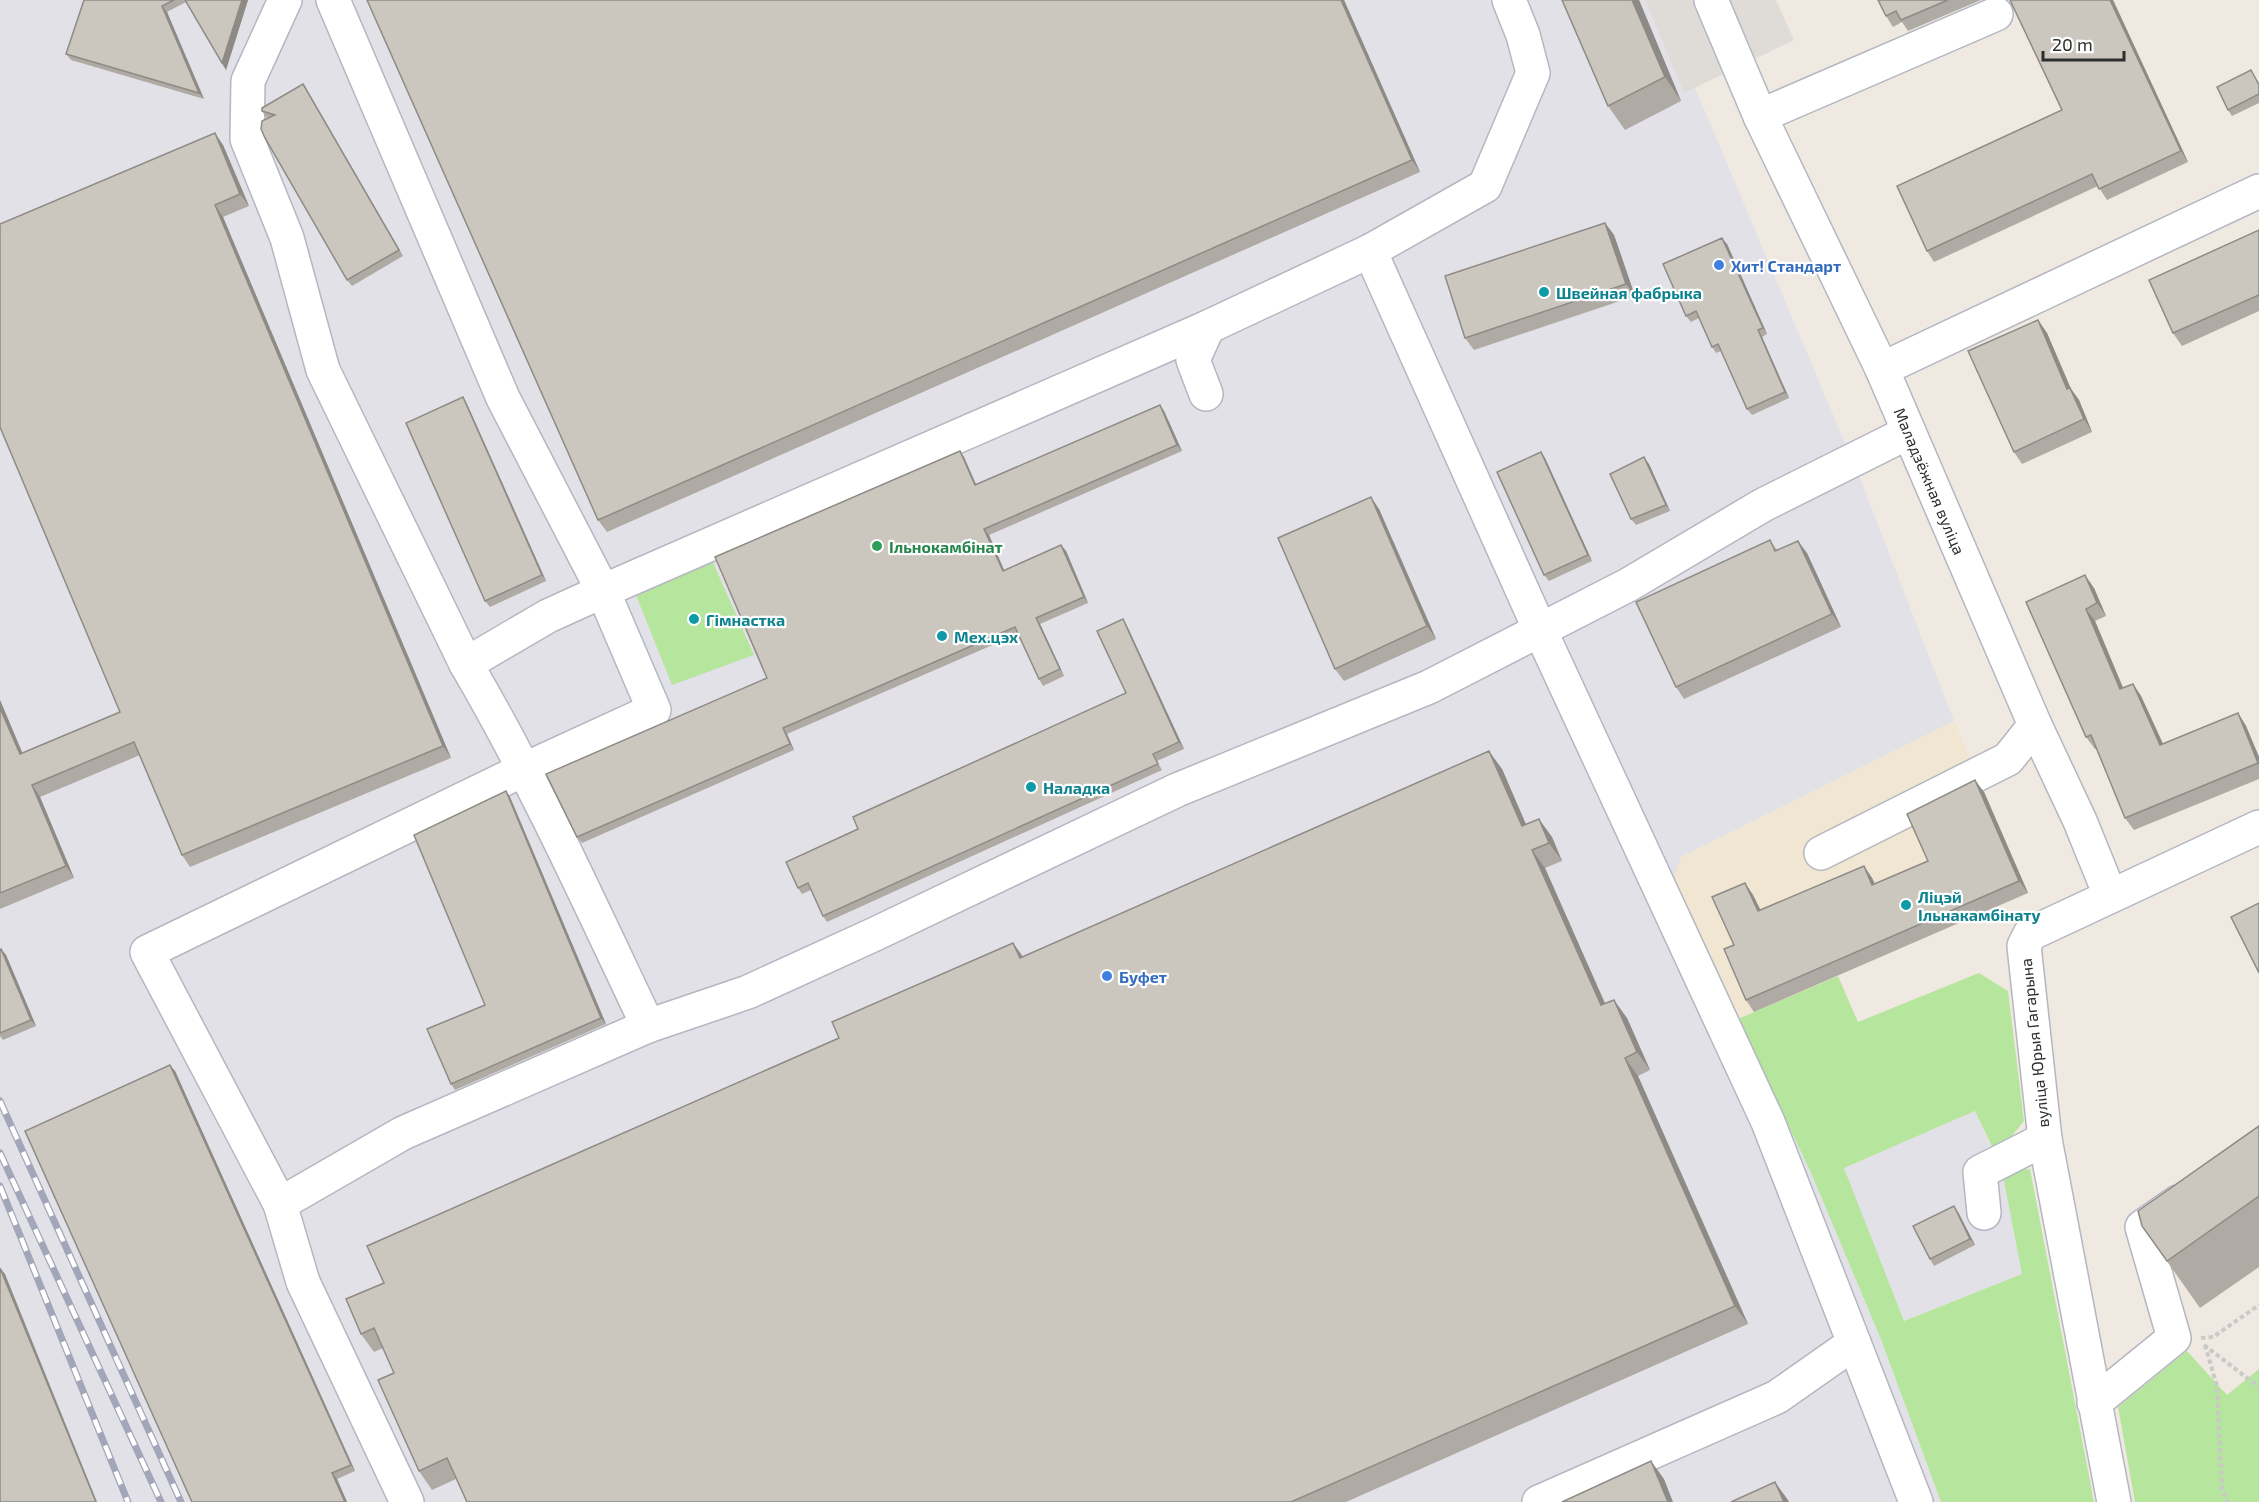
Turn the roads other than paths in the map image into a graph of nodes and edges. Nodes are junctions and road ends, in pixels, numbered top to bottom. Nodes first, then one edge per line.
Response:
1 (285, 0) edge
2 (333, 0) edge
3 (1509, 0) edge
4 (1711, 0) edge
5 (1996, 14) dead end
6 (1760, 116) junction
7 (2259, 191) edge
8 (1370, 251) junction
9 (1208, 327) junction
10 (1882, 369) junction
11 (1206, 394) dead end
12 (1909, 432) junction
13 (603, 591) junction
14 (1540, 630) junction
15 (466, 664) junction
16 (2035, 725) junction
17 (523, 770) junction
18 (2259, 827) edge
19 (1821, 853) dead end
20 (2110, 895) junction
21 (648, 1026) junction
22 (2044, 1139) junction
23 (2200, 1187) edge
24 (280, 1203) junction
25 (1984, 1213) dead end
26 (1854, 1343) junction
27 (2094, 1402) junction
28 (407, 1502) edge
29 (1539, 1502) edge
30 (1916, 1502) edge
31 (2114, 1502) edge

1 - 15 street
2 - 13 street
3 - 8 street
4 - 6 street, Маладзёжная вуліца
5 - 6 street
6 - 10 street, Маладзёжная вуліца
7 - 10 street
8 - 9 street
8 - 14 street
9 - 11 street
9 - 13 street
10 - 12 street, Маладзёжная вуліца
12 - 14 street
12 - 16 street, Маладзёжная вуліца
13 - 15 street
13 - 17 street
14 - 21 street
14 - 26 street
15 - 17 street
16 - 19 street
16 - 20 street, Маладзёжная вуліца
17 - 21 street
17 - 24 street
18 - 20 street, вуліца Юрыя Гагарына
20 - 22 street, вуліца Юрыя Гагарына
21 - 24 street
22 - 25 street
22 - 27 street, вуліца Юрыя Гагарына
23 - 27 street
24 - 28 street
26 - 29 street
26 - 30 street
27 - 31 street, вуліца Юрыя Гагарына

